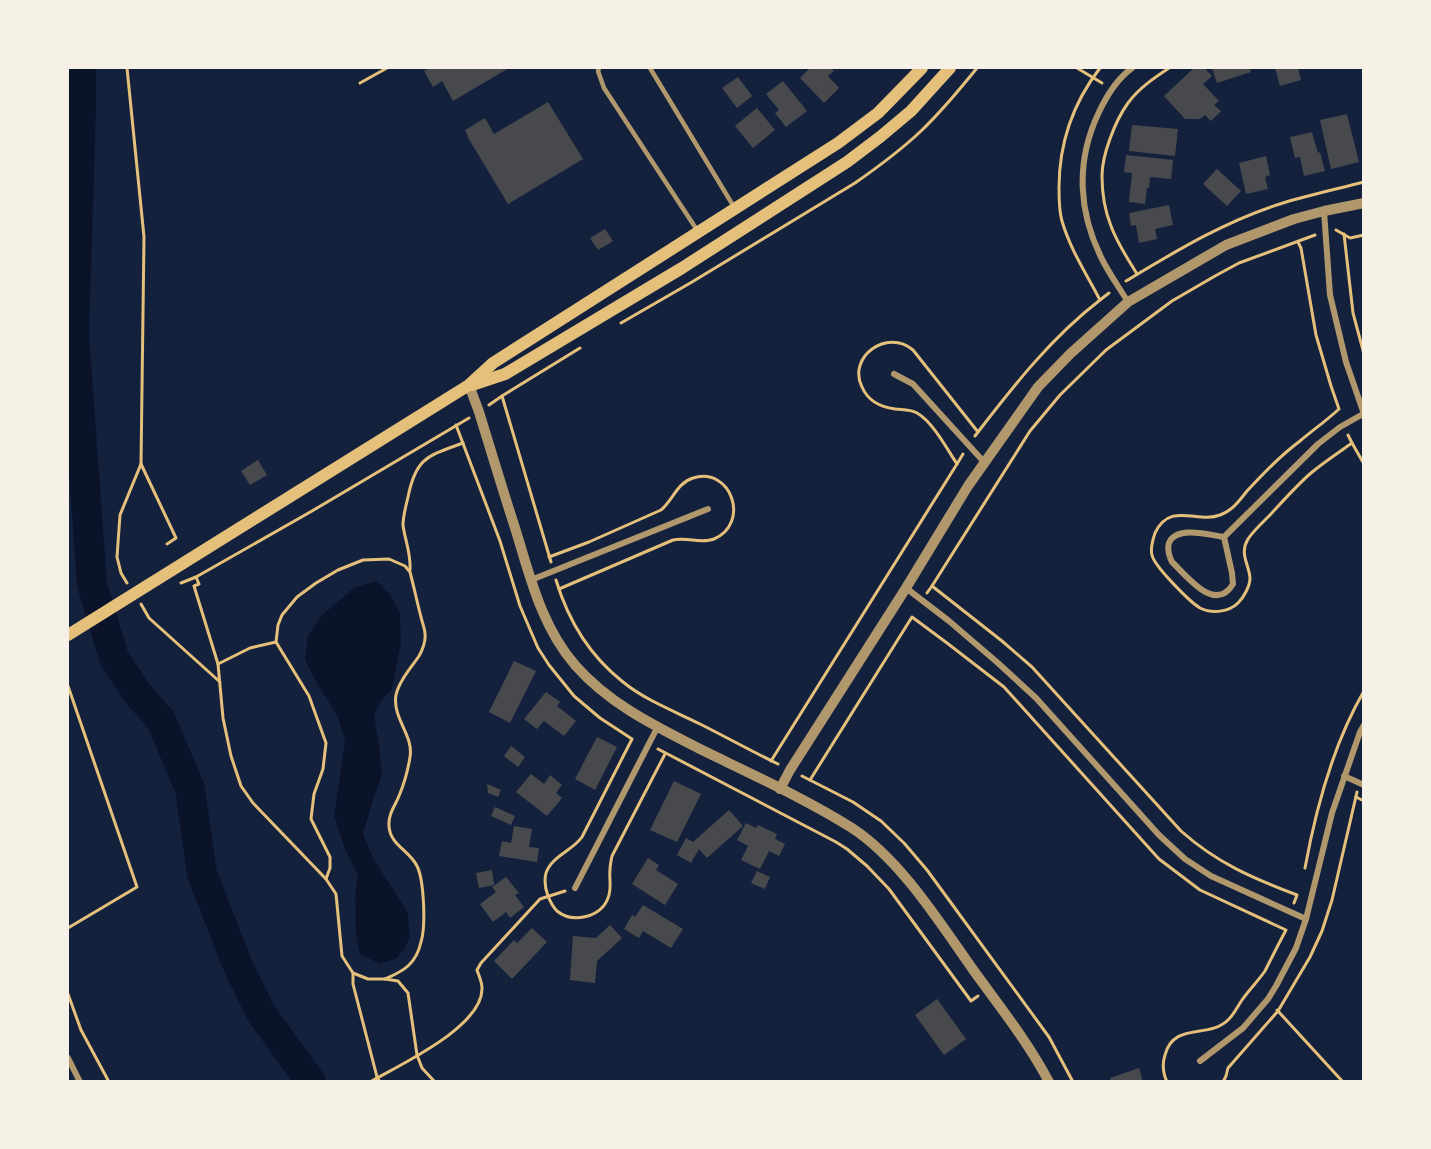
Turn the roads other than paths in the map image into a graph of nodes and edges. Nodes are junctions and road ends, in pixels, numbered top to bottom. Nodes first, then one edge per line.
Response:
1 (599, 68) edge
2 (650, 68) edge
3 (922, 68) edge
4 (950, 68) edge
5 (1131, 68) edge
6 (1364, 203) edge
7 (735, 208) junction
8 (1324, 211) junction
9 (699, 232) junction
10 (710, 250) junction
11 (1128, 302) junction
12 (894, 374) dead end
13 (470, 385) junction
14 (1363, 414) edge
15 (984, 462) junction
16 (708, 509) dead end
17 (1224, 537) junction
18 (531, 580) junction
19 (906, 588) junction
20 (70, 634) edge
21 (1364, 725) edge
22 (657, 728) junction
23 (1344, 776) junction
24 (1361, 784) edge
25 (780, 789) junction
26 (575, 888) road end
27 (1306, 919) junction
28 (68, 1058) edge
29 (1200, 1061) dead end
30 (80, 1082) edge
31 (1049, 1082) edge

1 - 9 lane
2 - 7 lane
3 - 7 main road
4 - 10 main road
5 - 11 street
6 - 8 street
7 - 9 main road
8 - 11 street
8 - 14 street
9 - 10 main road
9 - 13 main road
10 - 13 main road
11 - 15 street
12 - 15 street
13 - 18 street
13 - 20 main road
14 - 17 street
15 - 19 street
16 - 18 street
17 - 17 street
18 - 22 street
19 - 25 street
19 - 27 street
21 - 23 street
22 - 25 street
22 - 26 street
23 - 24 street
23 - 27 street
25 - 31 street
27 - 29 street
28 - 30 street

